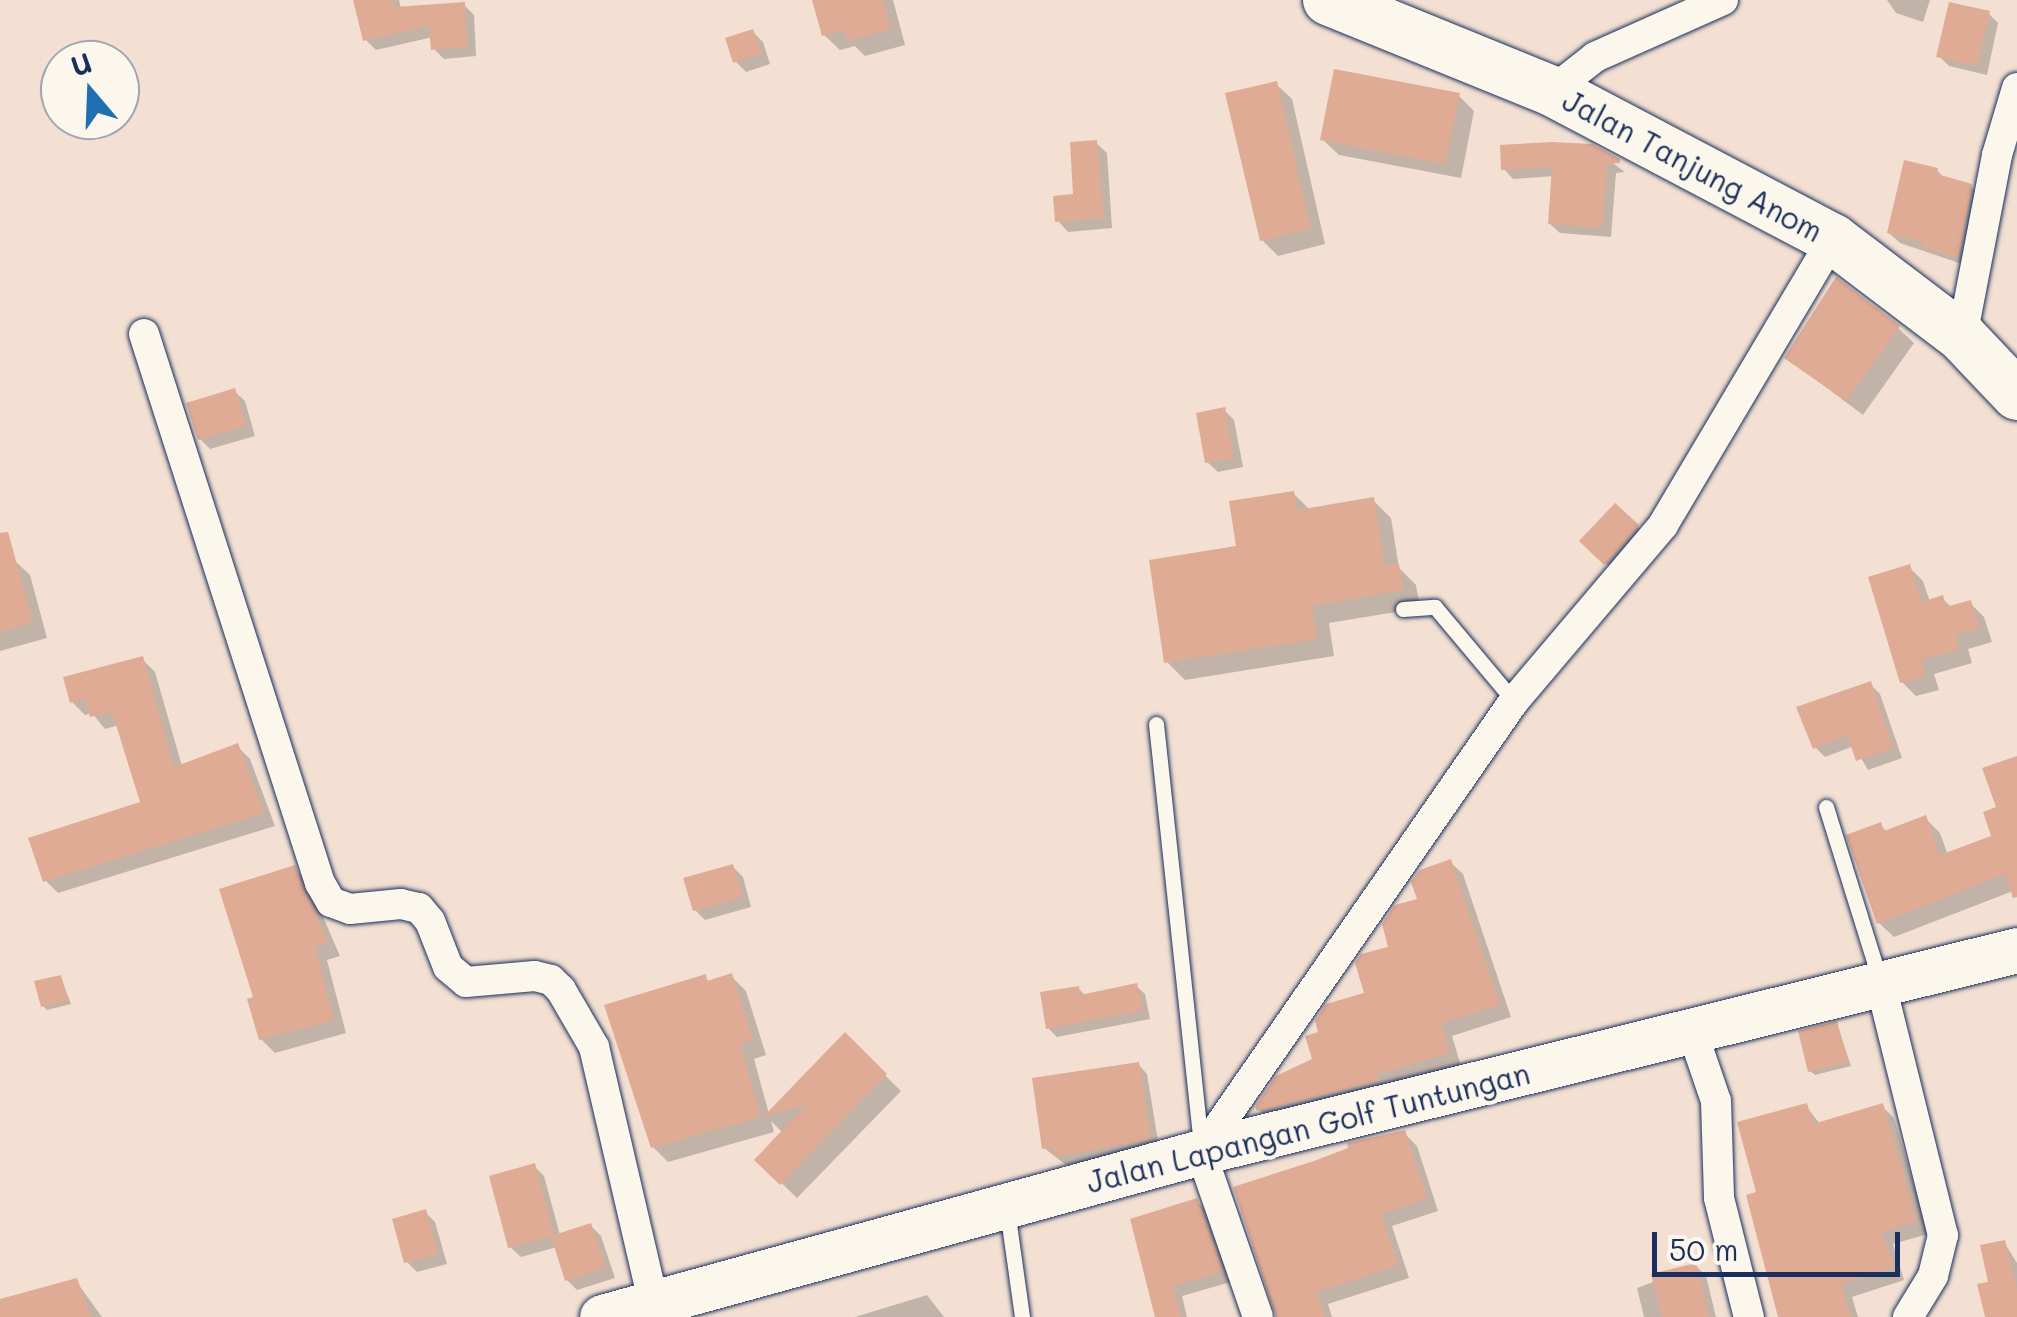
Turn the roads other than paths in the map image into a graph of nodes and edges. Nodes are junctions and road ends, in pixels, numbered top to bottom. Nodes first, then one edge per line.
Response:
1 (1328, 0) edge
2 (1722, 0) edge
3 (2017, 88) edge
4 (1552, 91) junction
5 (1833, 239) junction
6 (144, 334) dead end
7 (1962, 337) junction
8 (2017, 396) edge
9 (1403, 609) dead end
10 (1514, 701) junction
11 (1156, 724) dead end
12 (1826, 807) dead end
13 (2017, 950) edge
14 (1880, 981) junction
15 (1692, 1030) junction
16 (1202, 1152) junction
17 (1007, 1206) junction
18 (654, 1304) junction
19 (607, 1316) edge
20 (1022, 1317) edge
21 (1258, 1317) edge
22 (1749, 1317) edge
23 (1908, 1317) edge

1 - 4 main road, Jalan Tanjung Anom
2 - 4 street
3 - 7 street
4 - 5 main road, Jalan Tanjung Anom
5 - 7 main road, Jalan Tanjung Anom
5 - 10 street
6 - 18 street
7 - 8 main road, Jalan Tanjung Anom
9 - 10 lane
10 - 16 street
11 - 16 lane
12 - 14 lane
13 - 14 street, Jalan Lapangan Golf Tuntungan
14 - 15 street, Jalan Lapangan Golf Tuntungan
14 - 23 street
15 - 16 street, Jalan Lapangan Golf Tuntungan
15 - 22 street
16 - 17 street, Jalan Lapangan Golf Tuntungan
16 - 21 street
17 - 18 street, Jalan Lapangan Golf Tuntungan
17 - 20 lane
18 - 19 street, Jalan Lapangan Golf Tuntungan

